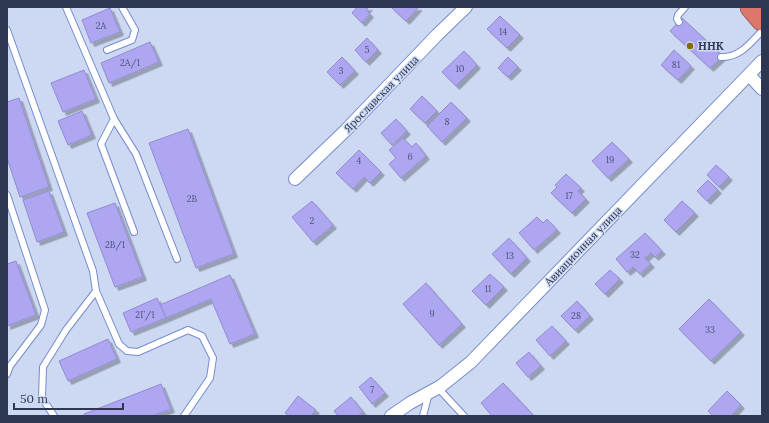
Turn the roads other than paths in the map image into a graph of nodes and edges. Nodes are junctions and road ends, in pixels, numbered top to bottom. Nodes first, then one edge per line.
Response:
1 (66, 7) edge
2 (122, 7) edge
3 (466, 7) edge
4 (685, 7) edge
5 (751, 7) edge
6 (762, 20) edge
7 (679, 22) dead end
8 (7, 30) edge
9 (762, 31) edge
10 (107, 50) dead end
11 (721, 57) dead end
12 (762, 61) edge
13 (749, 75) junction
14 (762, 89) edge
15 (114, 119) junction
16 (295, 179) dead end
17 (7, 195) edge
18 (134, 232) dead end
19 (176, 259) dead end
20 (96, 291) junction
21 (7, 374) edge
22 (434, 390) junction
23 (54, 416) edge
24 (184, 416) edge
25 (391, 416) edge
26 (423, 416) edge
27 (464, 416) edge

1 - 15 lane
2 - 10 lane
3 - 16 street, Ярославская улица
4 - 7 lane
5 - 6 highway
8 - 20 lane
9 - 11 lane
12 - 13 street, Авиационная улица
13 - 14 street
13 - 22 street, Авиационная улица
15 - 18 lane
15 - 19 lane
17 - 21 lane
20 - 23 lane
20 - 24 lane
22 - 25 street, Авиационная улица
22 - 26 lane
22 - 27 lane

